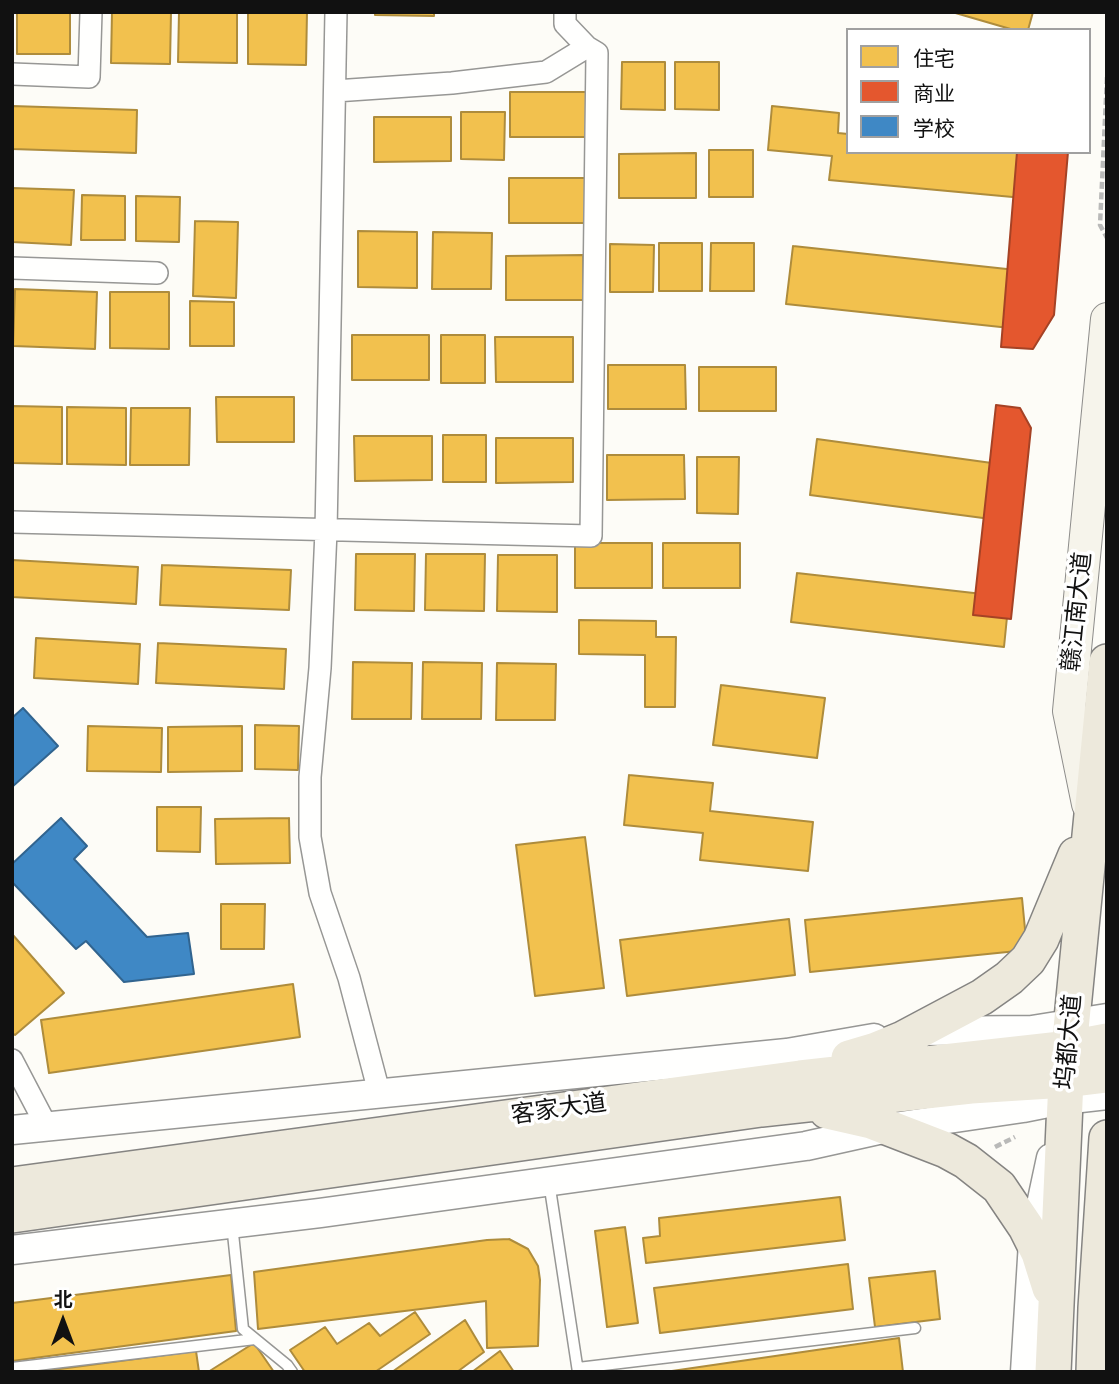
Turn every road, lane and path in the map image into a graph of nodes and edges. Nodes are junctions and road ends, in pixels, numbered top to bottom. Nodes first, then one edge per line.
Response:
1 (91, 12) edge
2 (336, 12) edge
3 (565, 12) edge
4 (587, 47) junction
5 (12, 74) edge
6 (1107, 77) edge
7 (335, 91) junction
8 (1107, 238) edge
9 (12, 268) edge
10 (157, 273) dead end
11 (1107, 319) edge
12 (12, 522) edge
13 (326, 531) junction
14 (1107, 662) edge
15 (1091, 819) junction
16 (1107, 1018) edge
17 (917, 1031) junction
18 (1107, 1041) edge
19 (12, 1060) edge
20 (1067, 1070) junction
21 (1107, 1075) edge
22 (800, 1078) junction
23 (379, 1092) junction
24 (1107, 1095) edge
25 (761, 1109) junction
26 (46, 1125) junction
27 (887, 1128) junction
28 (12, 1130) edge
29 (1107, 1138) edge
30 (549, 1182) junction
31 (12, 1185) edge
32 (12, 1215) edge
33 (232, 1224) junction
34 (1033, 1242) junction
35 (1107, 1246) edge
36 (12, 1250) edge
37 (1055, 1307) junction
38 (1096, 1308) junction
39 (915, 1328) dead end
40 (255, 1339) junction
41 (12, 1368) edge
42 (578, 1370) edge
43 (292, 1372) edge
44 (1025, 1372) edge
45 (1054, 1372) edge
46 (1094, 1372) edge

1 - 5 street
2 - 7 street
3 - 4 street
4 - 7 street
4 - 13 street
6 - 8 path
7 - 13 street
9 - 10 street
11 - 15 main road, 赣江南大道
12 - 13 street
13 - 23 street
14 - 15 main road, 坞都大道
15 - 17 main road
15 - 20 main road, 坞都大道
16 - 20 street
17 - 20 street
17 - 22 main road
17 - 23 street
18 - 20 main road, 客家大道
19 - 26 street
20 - 21 main road, 客家大道
20 - 22 main road, 客家大道
20 - 24 street
20 - 25 main road, 客家大道
20 - 27 street
20 - 34 street
20 - 37 main road, 坞都大道
22 - 31 main road, 客家大道
23 - 26 street
25 - 27 main road
25 - 32 main road, 客家大道
26 - 28 street
27 - 30 street
27 - 34 main road
29 - 38 main road
30 - 33 street
30 - 42 lane
33 - 36 street
33 - 40 lane
34 - 37 main road
34 - 44 street
35 - 38 main road
37 - 45 main road, 坞都大道
38 - 46 main road
39 - 42 lane
40 - 41 lane
40 - 43 lane

